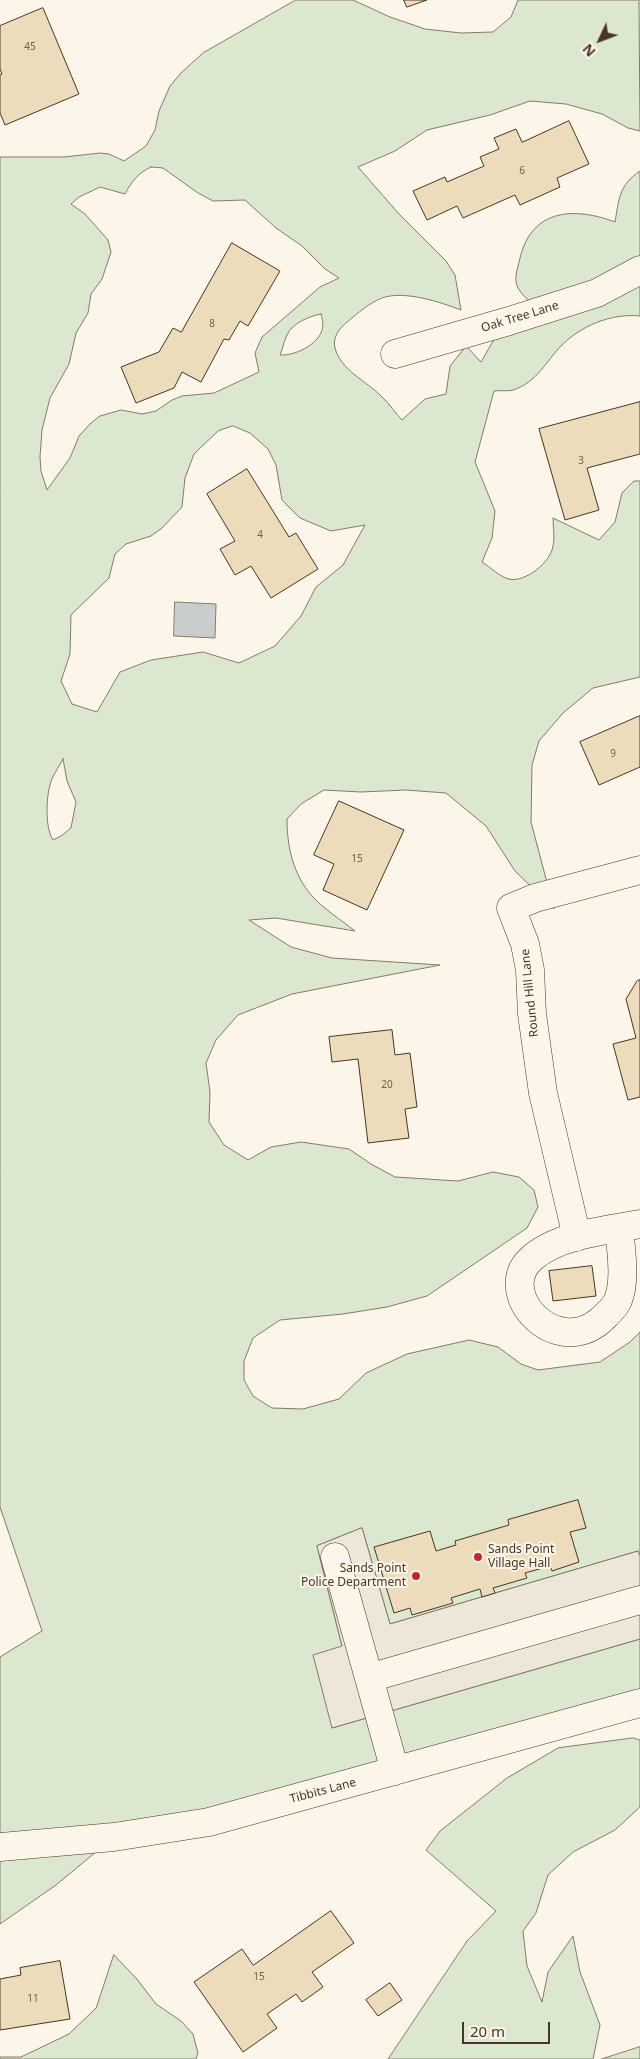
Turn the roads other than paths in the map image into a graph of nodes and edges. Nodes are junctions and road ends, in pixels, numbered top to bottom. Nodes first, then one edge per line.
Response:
1 (640, 270) edge
2 (395, 354) dead end
3 (640, 870) edge
4 (630, 1226) edge
5 (576, 1237) junction
6 (335, 1557) dead end
7 (640, 1600) edge
8 (369, 1678) junction
9 (640, 1703) edge
10 (395, 1771) junction
11 (0, 1847) edge

1 - 2 street, Oak Tree Lane
3 - 5 street, Round Hill Lane
4 - 5 street
4 - 5 street
6 - 8 street
7 - 8 street
8 - 10 street
9 - 10 street, Tibbits Lane
10 - 11 street, Tibbits Lane

